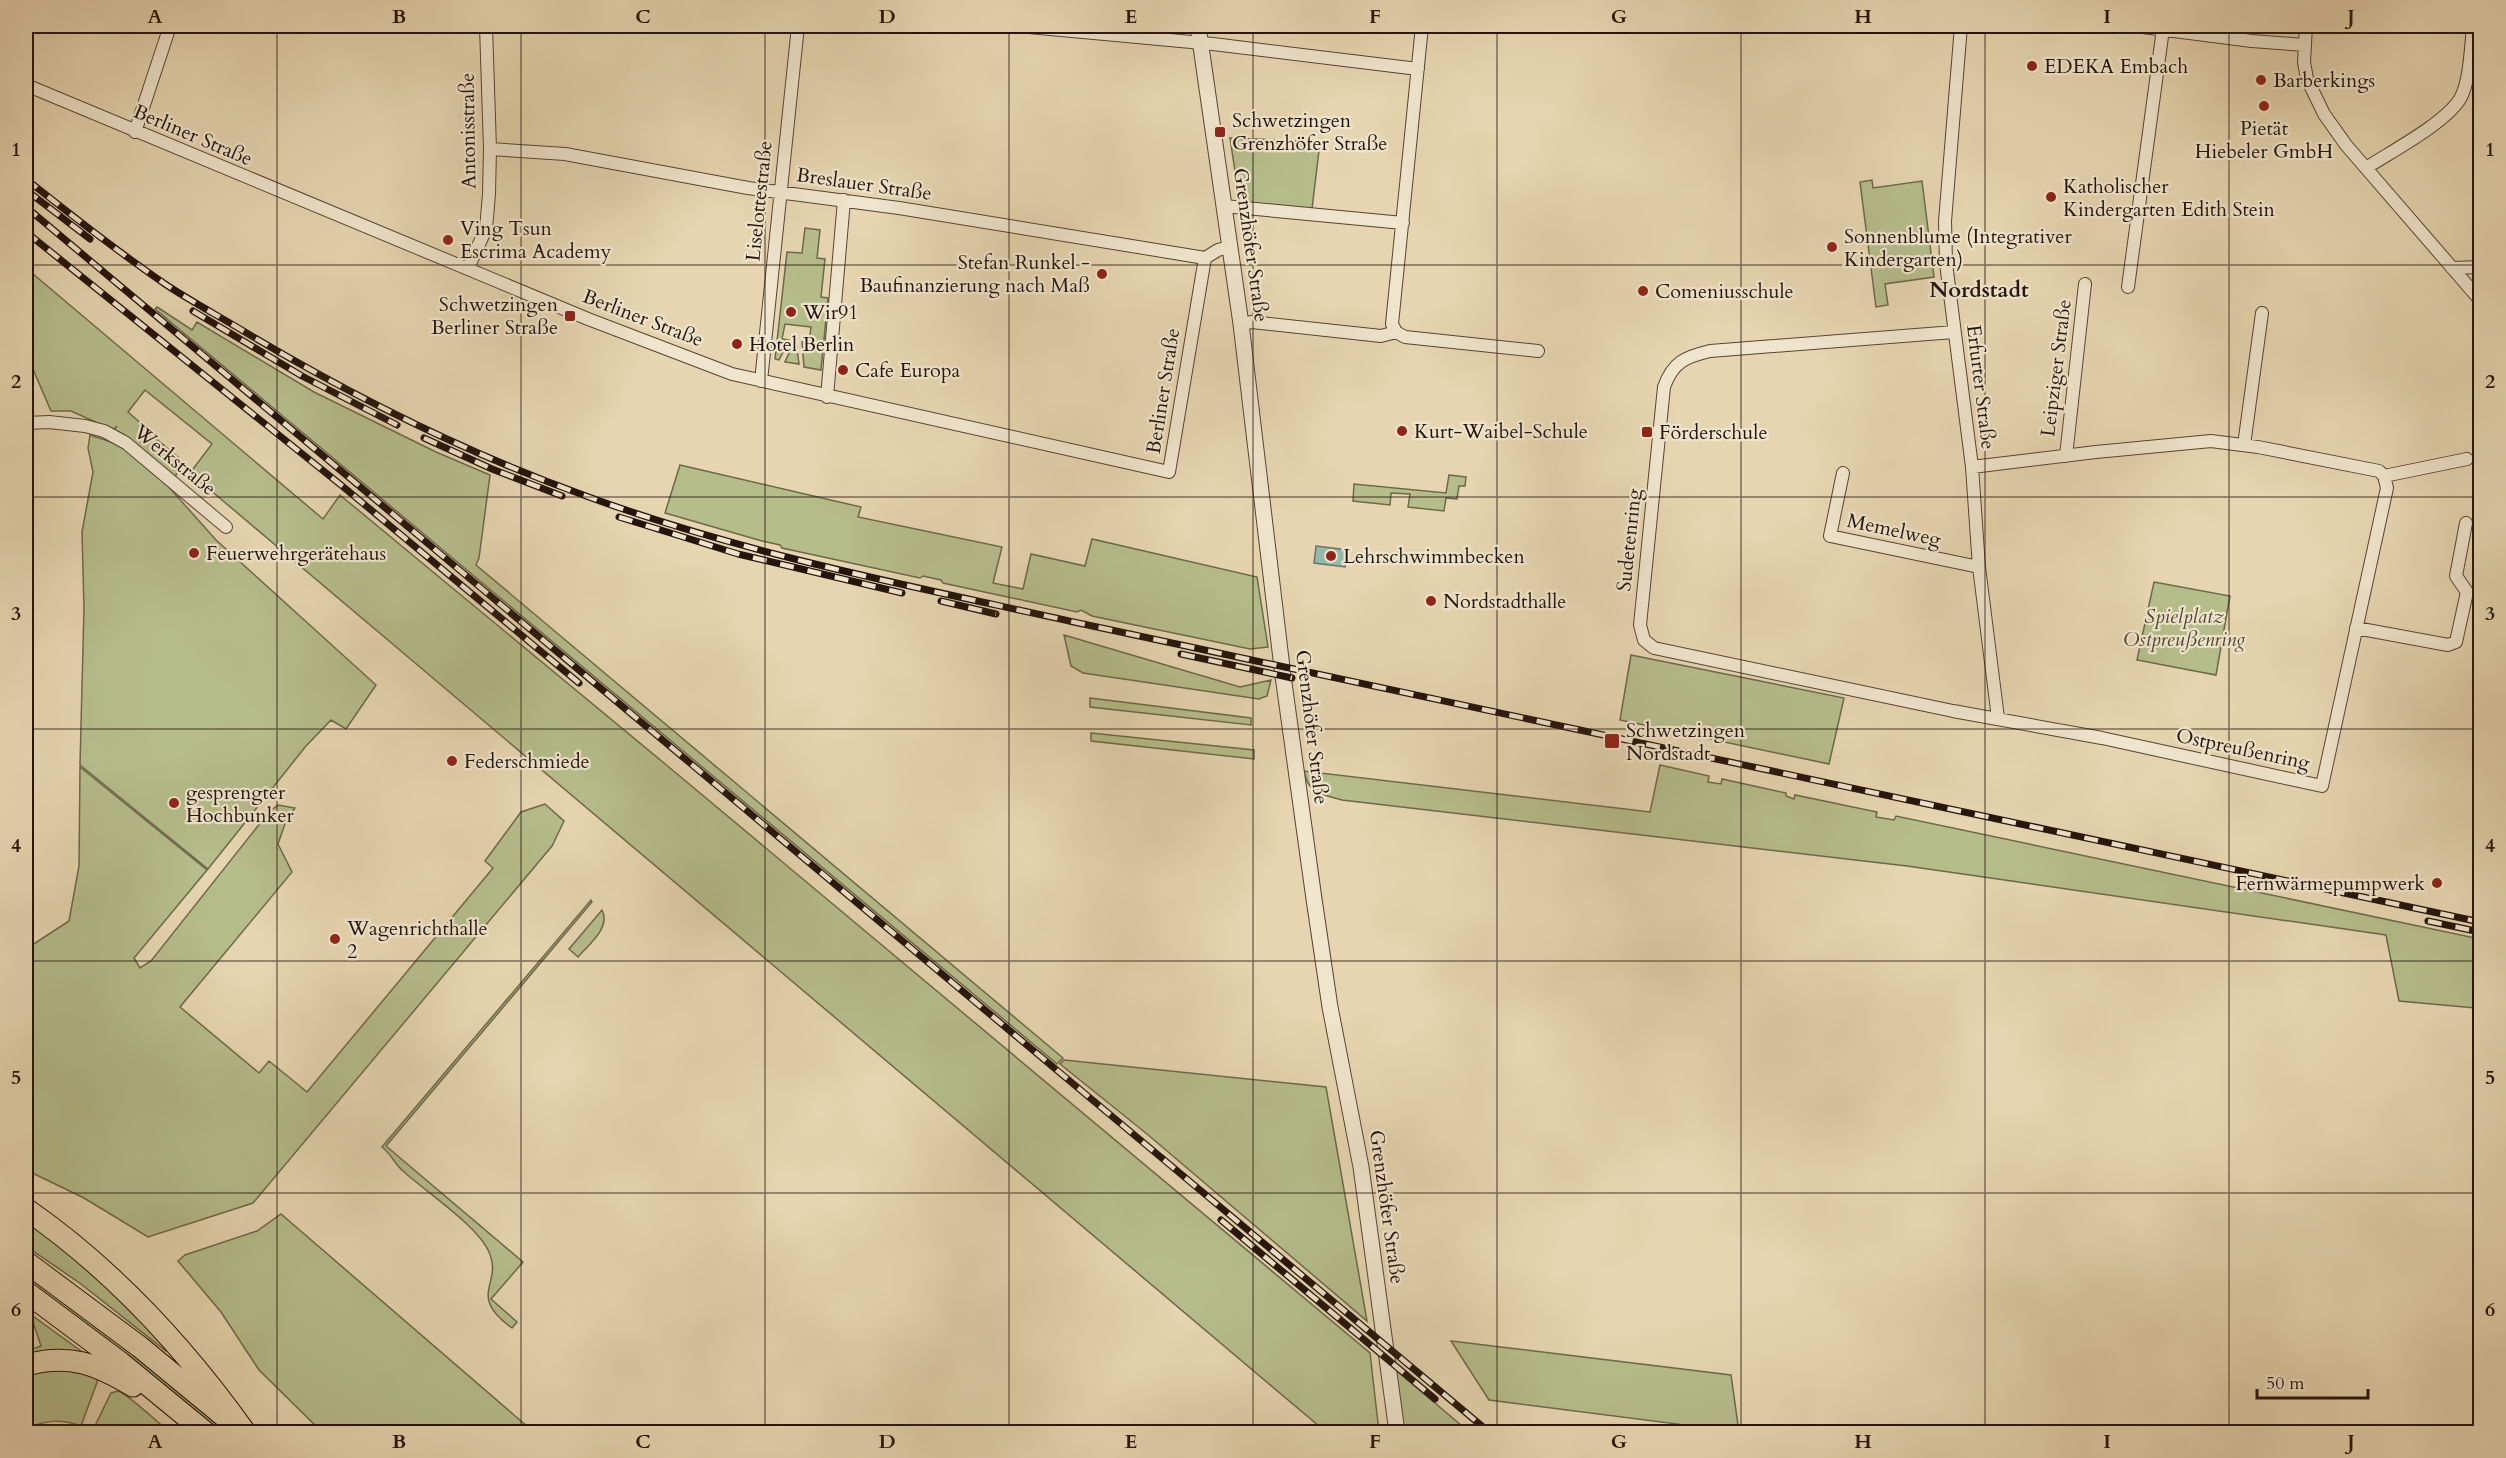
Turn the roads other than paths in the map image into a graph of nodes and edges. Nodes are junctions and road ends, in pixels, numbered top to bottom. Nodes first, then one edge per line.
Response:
1 (170, 26) edge
2 (486, 26) edge
3 (798, 26) edge
4 (1018, 26) edge
5 (1198, 26) edge
6 (1422, 26) edge
7 (1961, 26) edge
8 (2135, 26) edge
9 (2306, 26) edge
10 (2473, 26) edge
11 (2163, 29) junction
12 (1201, 43) junction
13 (2304, 45) junction
14 (1418, 69) junction
15 (26, 85) edge
16 (135, 132) junction
17 (490, 149) junction
18 (2366, 168) junction
19 (780, 192) junction
20 (844, 200) junction
21 (1224, 206) junction
22 (1403, 223) junction
23 (1229, 247) junction
24 (1205, 258) junction
25 (2481, 267) edge
26 (468, 268) junction
27 (2452, 268) junction
28 (2085, 284) dead end
29 (2128, 287) dead end
30 (2481, 300) edge
31 (2262, 313) dead end
32 (1241, 324) junction
33 (1954, 332) junction
34 (1400, 334) junction
35 (1538, 351) dead end
36 (761, 381) junction
37 (827, 397) junction
38 (26, 423) edge
39 (2244, 445) junction
40 (2066, 456) junction
41 (2467, 459) dead end
42 (1972, 467) junction
43 (1843, 473) dead end
44 (2384, 476) junction
45 (2466, 523) dead end
46 (226, 526) dead end
47 (1979, 567) junction
48 (2356, 628) junction
49 (1998, 718) junction
50 (26, 1209) edge
51 (26, 1263) edge
52 (26, 1292) edge
53 (26, 1365) edge
54 (183, 1414) junction
55 (205, 1432) edge
56 (244, 1432) edge
57 (1397, 1432) edge

1 - 16 street
2 - 17 street, Antonisstraße
3 - 19 street, Liselottestraße
4 - 12 street
5 - 12 street, Grenzhöfer Straße
6 - 14 street
7 - 33 street, Erfurter Straße
8 - 11 street
9 - 13 street
10 - 18 street
11 - 13 street
11 - 29 street
12 - 14 street
12 - 21 street, Grenzhöfer Straße
13 - 18 street
14 - 22 street
15 - 16 street, Berliner Straße
16 - 26 street, Berliner Straße
17 - 19 street, Breslauer Straße
17 - 26 street, Antonisstraße
18 - 27 street
19 - 20 street, Breslauer Straße
19 - 36 street, Liselottestraße
20 - 24 street, Breslauer Straße
20 - 37 street
21 - 22 street
21 - 23 street, Grenzhöfer Straße
22 - 34 street
23 - 24 street
23 - 32 street, Grenzhöfer Straße
24 - 37 street, Berliner Straße
25 - 27 street
26 - 36 street, Berliner Straße
27 - 30 street
28 - 40 street, Leipziger Straße
31 - 39 street
32 - 34 street
32 - 57 street, Grenzhöfer Straße
33 - 42 street, Erfurter Straße
33 - 49 street, Sudetenring
34 - 35 street
36 - 37 street, Berliner Straße
38 - 46 street, Werkstraße
39 - 40 street
39 - 44 street
40 - 42 street
41 - 44 street
42 - 47 street, Erfurter Straße
43 - 47 street, Memelweg
44 - 48 street, Ostpreußenring
45 - 48 street
47 - 49 street, Erfurter Straße
48 - 49 street, Ostpreußenring
50 - 56 highway
51 - 56 highway
52 - 54 highway
53 - 54 highway
54 - 55 highway

